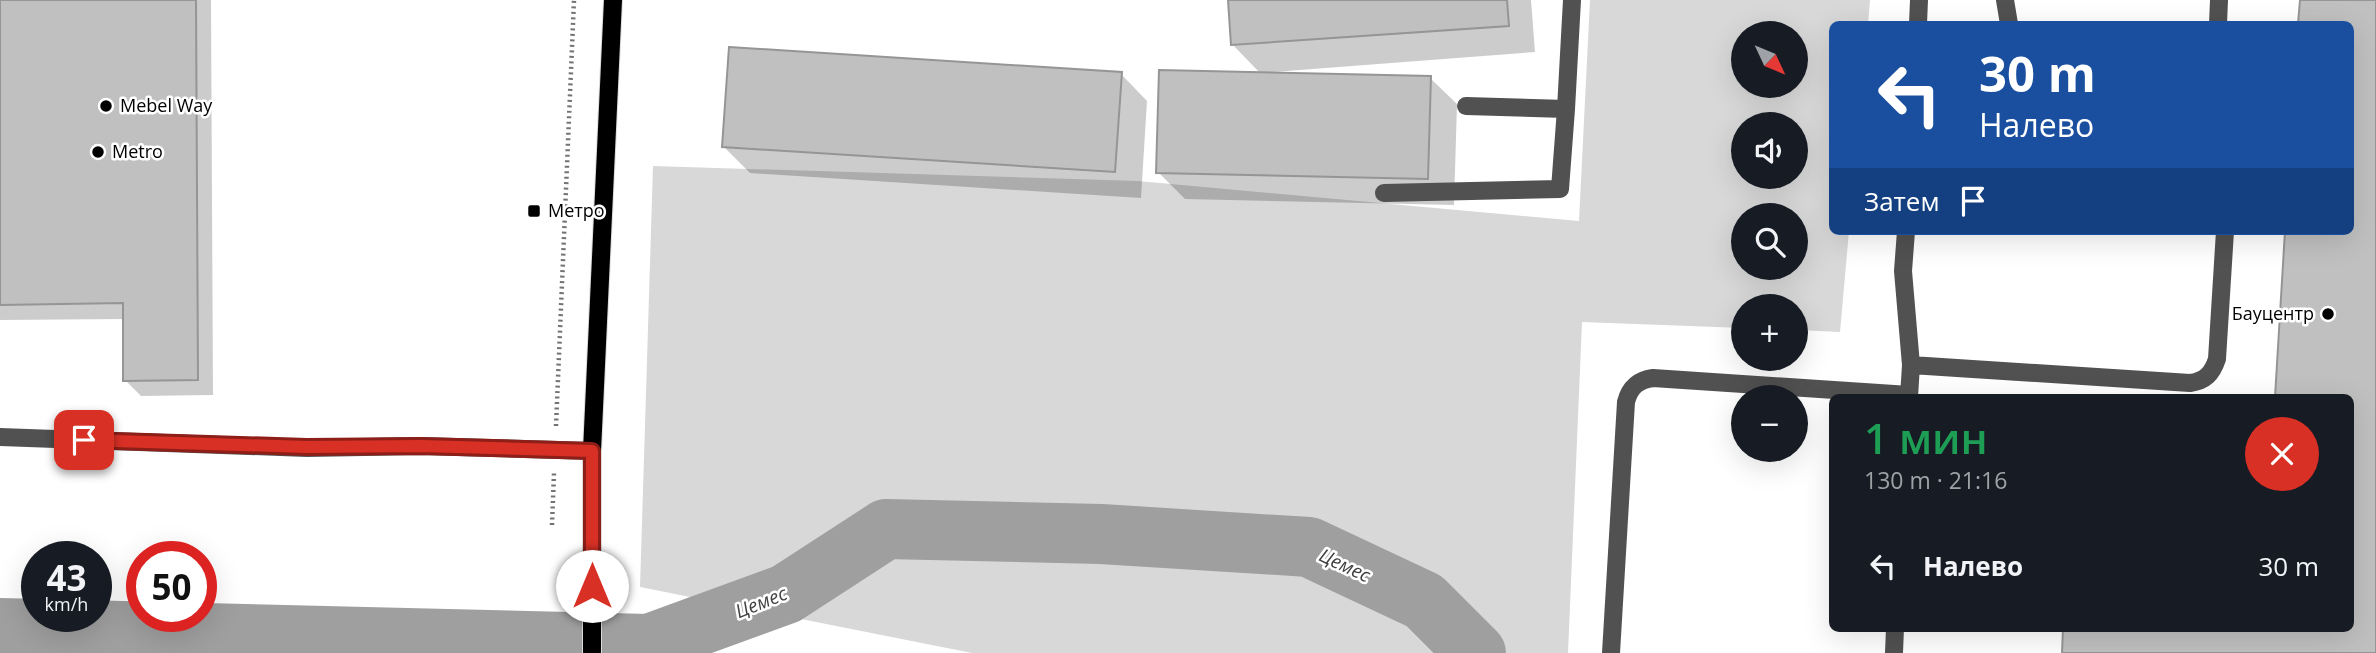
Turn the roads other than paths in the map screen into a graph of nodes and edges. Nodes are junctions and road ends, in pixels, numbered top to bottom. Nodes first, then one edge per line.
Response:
1 (613, 0) edge
2 (1572, 0) edge
3 (1919, 0) edge
4 (2005, 0) edge
5 (2219, 0) edge
6 (1917, 21) edge
7 (2008, 21) edge
8 (2218, 21) edge
9 (1466, 106) dead end
10 (1566, 109) junction
11 (1384, 193) dead end
12 (1906, 235) edge
13 (2225, 235) edge
14 (1911, 365) junction
15 (1881, 394) edge
16 (1909, 394) edge
17 (0, 437) edge
18 (592, 451) junction
19 (1895, 632) edge
20 (592, 653) edge
21 (1611, 653) edge
22 (1894, 653) edge

1 - 18 main road
2 - 10 lane
3 - 6 lane
4 - 7 lane
5 - 8 lane
9 - 10 lane
10 - 11 lane
12 - 14 lane
13 - 14 lane
14 - 16 lane
15 - 21 lane
17 - 18 lane
18 - 20 main road
19 - 22 lane

